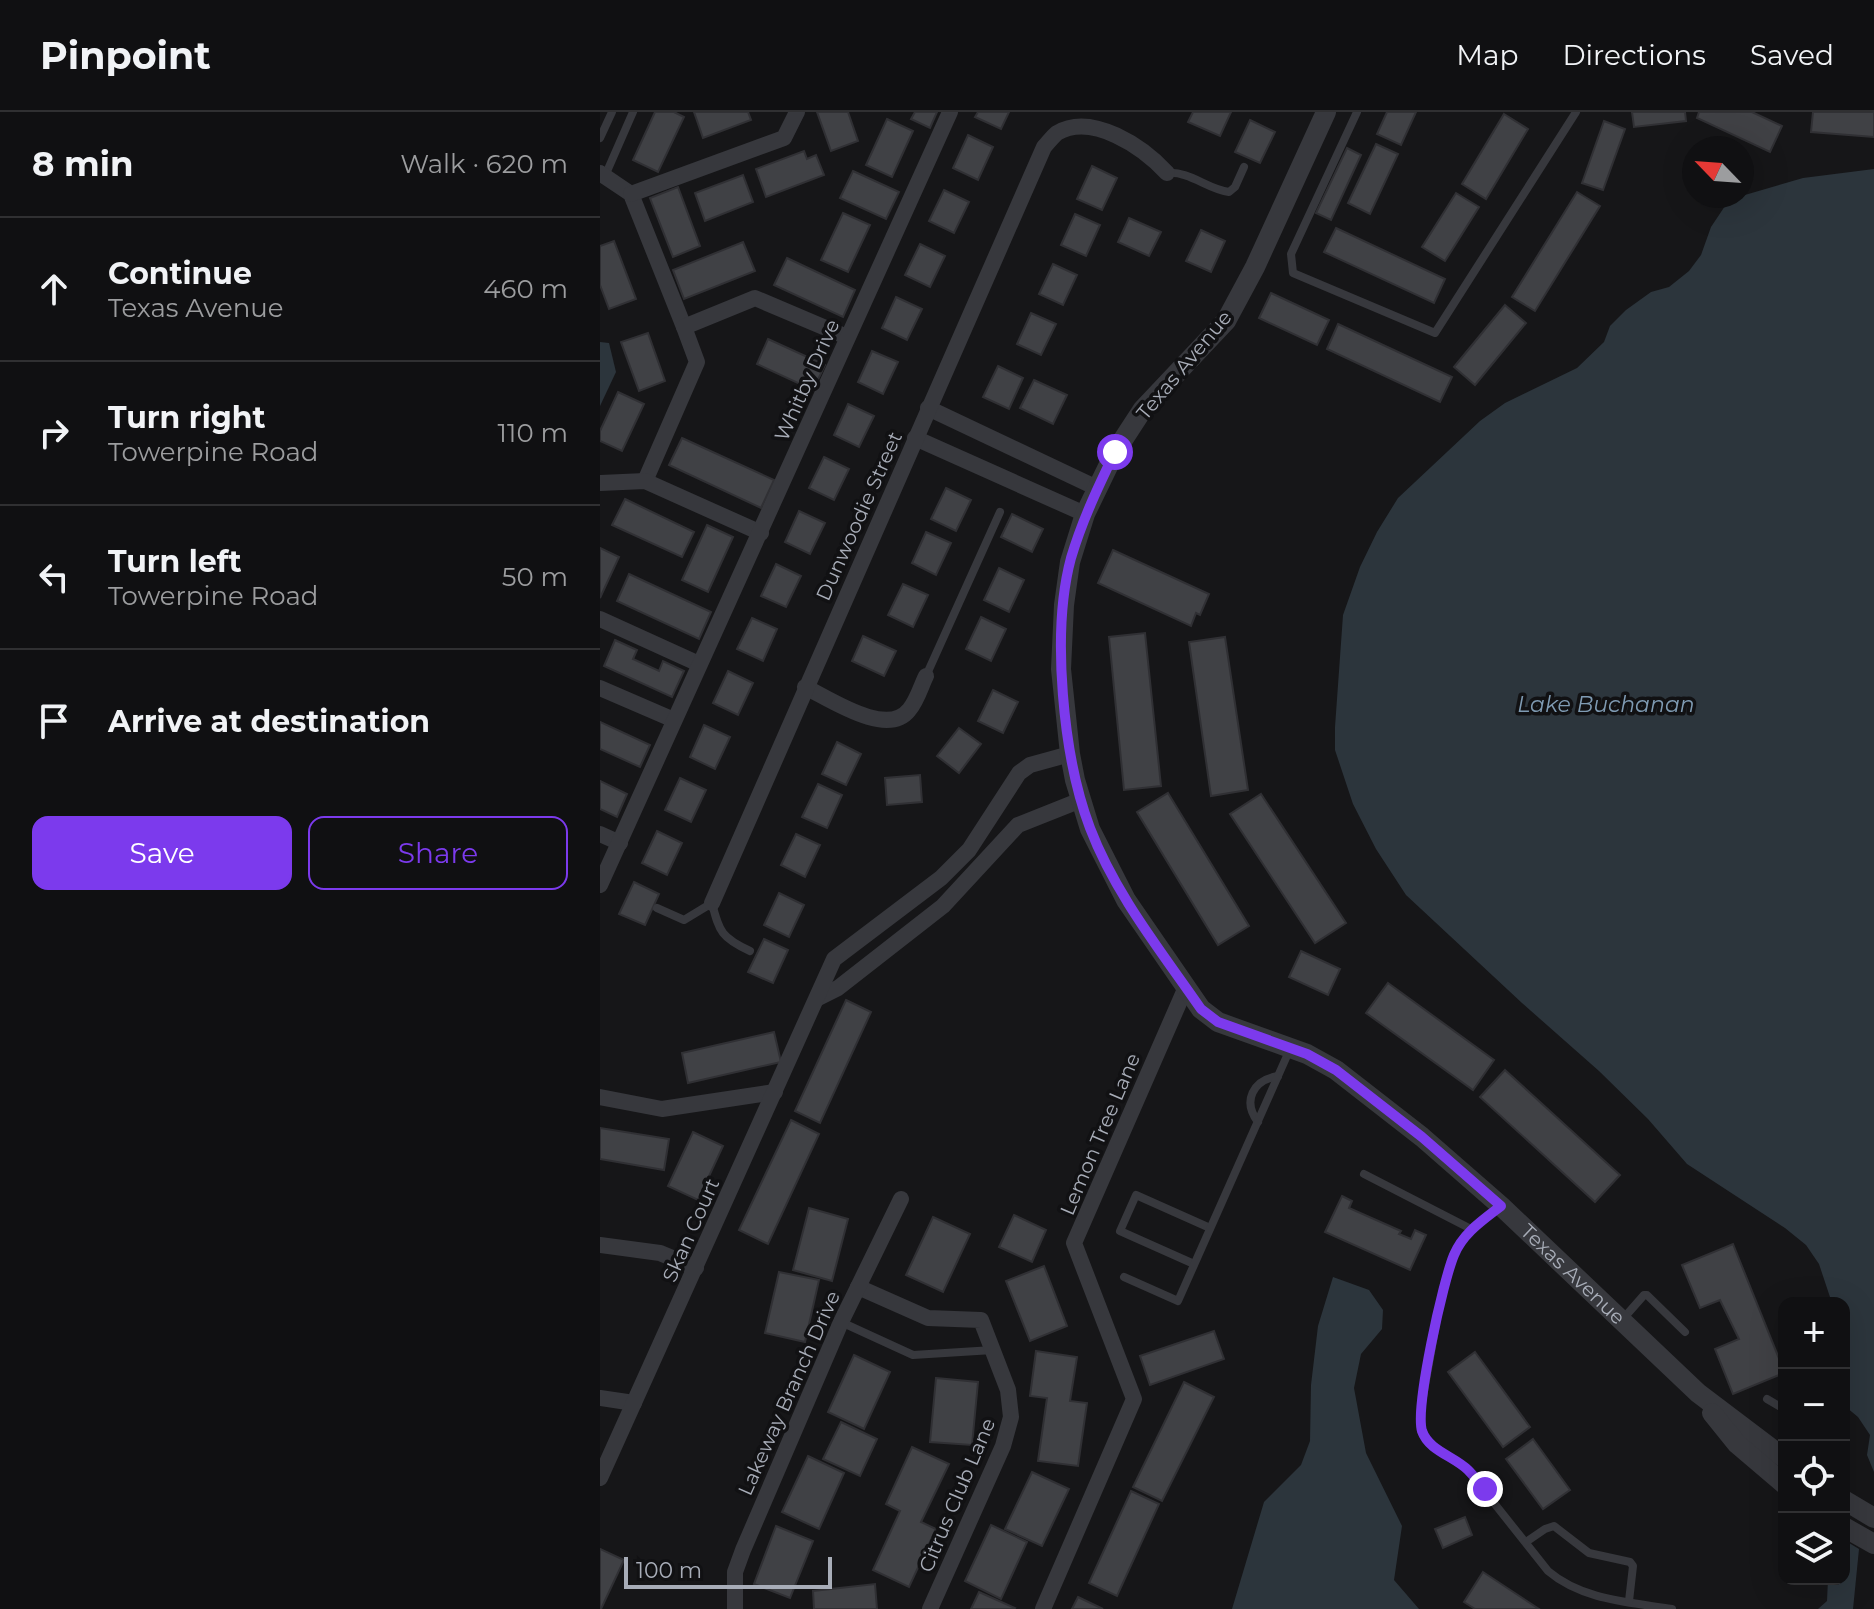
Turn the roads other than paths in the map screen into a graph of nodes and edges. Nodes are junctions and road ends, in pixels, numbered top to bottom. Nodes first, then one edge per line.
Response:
1 (612, 112) edge
2 (633, 112) edge
3 (797, 112) edge
4 (950, 112) edge
5 (1326, 112) edge
6 (1357, 112) edge
7 (1576, 112) edge
8 (600, 138) edge
9 (1244, 167) dead end
10 (1167, 173) joint
11 (602, 174) edge
12 (631, 194) junction
13 (684, 327) junction
14 (847, 337) junction
15 (928, 408) junction
16 (915, 438) junction
17 (645, 481) junction
18 (600, 483) edge
19 (1097, 488) junction
20 (1000, 512) dead end
21 (1085, 514) junction
22 (761, 533) junction
23 (600, 619) edge
24 (699, 664) junction
25 (926, 676) joint
26 (805, 687) junction
27 (600, 688) edge
28 (674, 720) junction
29 (1070, 754) junction
30 (1081, 800) junction
31 (600, 834) edge
32 (620, 843) junction
33 (600, 885) edge
34 (712, 903) junction
35 (657, 908) dead end
36 (750, 951) dead end
37 (1186, 987) junction
38 (818, 998) junction
39 (1290, 1048) junction
40 (1278, 1076) junction
41 (775, 1092) junction
42 (600, 1097) edge
43 (1258, 1122) junction
44 (1364, 1174) dead end
45 (901, 1199) dead end
46 (1501, 1206) junction
47 (1210, 1228) junction
48 (1471, 1229) junction
49 (600, 1245) edge
50 (1194, 1264) junction
51 (696, 1268) junction
52 (1124, 1277) dead end
53 (858, 1287) junction
54 (1622, 1321) junction
55 (841, 1322) junction
56 (1685, 1332) dead end
57 (993, 1350) junction
58 (1698, 1393) junction
59 (600, 1398) edge
60 (1767, 1399) dead end
61 (634, 1403) junction
62 (1778, 1405) edge
63 (1778, 1453) edge
64 (600, 1478) edge
65 (1778, 1479) edge
66 (1850, 1504) edge
67 (1874, 1518) edge
68 (1850, 1530) edge
69 (1526, 1542) junction
70 (1874, 1544) edge
71 (1629, 1601) junction
72 (735, 1609) edge
73 (930, 1609) edge
74 (1043, 1609) edge
75 (1672, 1609) edge

1 - 8 lane
2 - 11 lane
3 - 12 street
4 - 14 street, Whitby Drive
5 - 19 street, Texas Avenue
6 - 7 lane
9 - 10 lane
10 - 15 street, Dunwoodie Street
11 - 12 street
12 - 13 street
13 - 14 street
13 - 17 street
14 - 22 street, Whitby Drive
15 - 16 street, Dunwoodie Street
15 - 19 street
16 - 21 street
16 - 26 street, Dunwoodie Street
17 - 18 street
17 - 22 street
19 - 21 street, Texas Avenue
20 - 25 lane
21 - 29 street, Texas Avenue
22 - 24 street, Whitby Drive
23 - 24 street
24 - 28 street, Whitby Drive
25 - 26 street
26 - 34 street, Dunwoodie Street
27 - 28 street
28 - 32 street, Whitby Drive
29 - 30 street, Texas Avenue
29 - 38 street, Skan Court
30 - 37 street, Texas Avenue
30 - 38 street
31 - 32 street
32 - 33 street, Whitby Drive
34 - 35 lane
34 - 36 lane
37 - 39 street, Texas Avenue
37 - 74 street, Lemon Tree Lane
38 - 41 street, Skan Court
39 - 40 lane
39 - 46 street, Texas Avenue
40 - 43 lane
40 - 43 lane
41 - 42 street
41 - 51 street, Skan Court
43 - 47 lane
44 - 48 lane
45 - 53 street, Lakeway Branch Drive
46 - 48 lane
46 - 54 street, Texas Avenue
47 - 50 lane
47 - 50 lane
48 - 69 lane
49 - 51 street
50 - 52 lane
51 - 61 street, Skan Court
53 - 55 street, Lakeway Branch Drive
53 - 57 street, Citrus Club Lane
54 - 56 lane
54 - 58 street, Texas Avenue
55 - 57 lane
55 - 72 street, Lakeway Branch Drive
57 - 73 street, Citrus Club Lane
58 - 63 street, Texas Avenue
58 - 65 street, Texas Avenue
59 - 61 street
60 - 62 lane
61 - 64 street, Skan Court
66 - 67 street
68 - 70 street
69 - 71 lane
69 - 71 lane
71 - 75 lane

